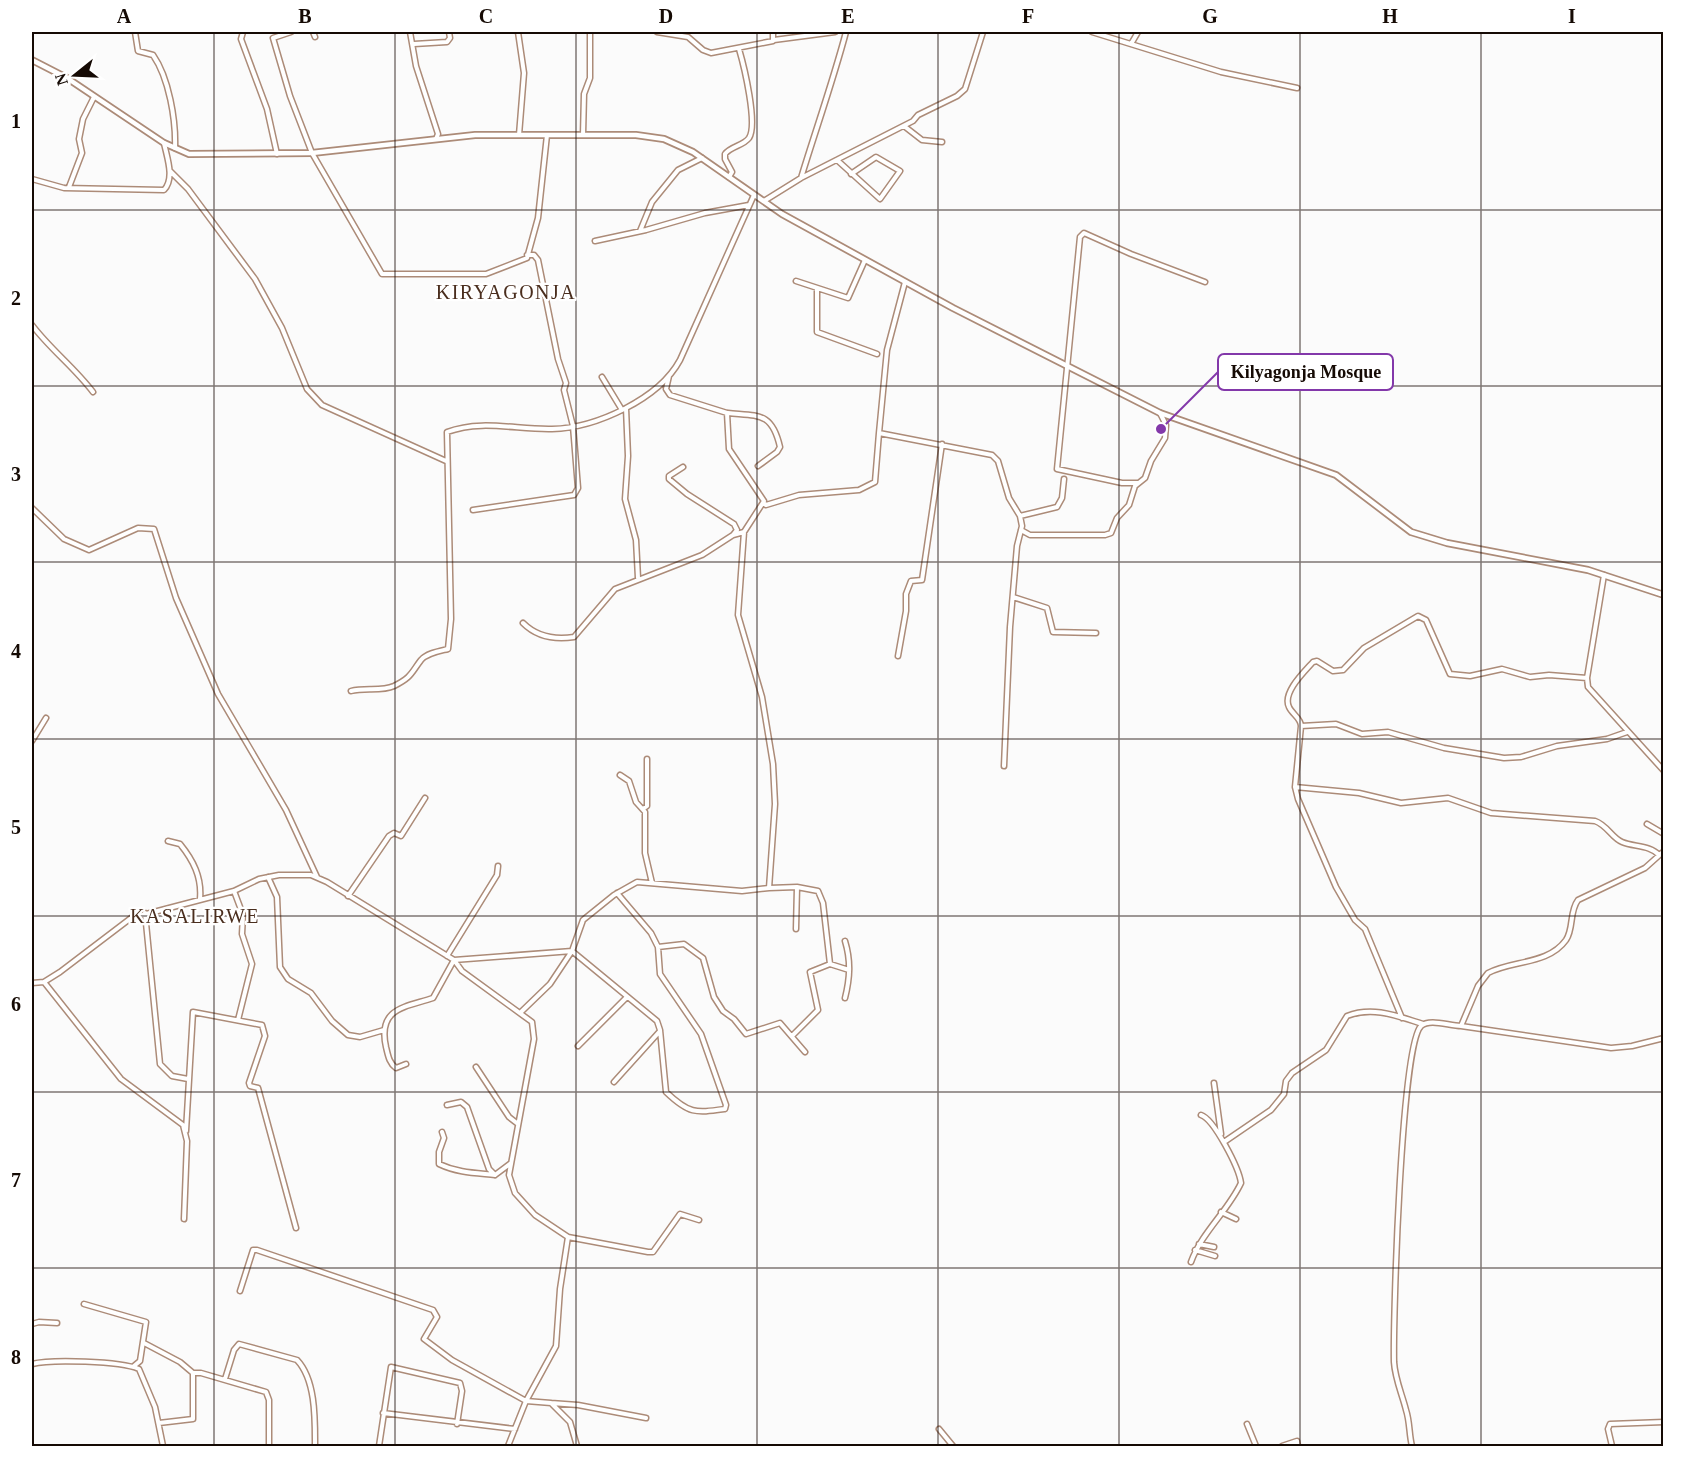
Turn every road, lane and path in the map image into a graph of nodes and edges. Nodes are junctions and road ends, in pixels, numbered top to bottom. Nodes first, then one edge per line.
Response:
1 (135, 32) edge
2 (243, 32) edge
3 (270, 32) edge
4 (291, 32) edge
5 (313, 32) edge
6 (410, 32) edge
7 (449, 32) edge
8 (518, 32) edge
9 (590, 32) edge
10 (657, 32) edge
11 (773, 32) edge
12 (835, 32) edge
13 (846, 32) edge
14 (983, 32) edge
15 (1092, 32) edge
16 (1138, 32) edge
17 (315, 37) dead end
18 (273, 38) junction
19 (774, 40) junction
20 (414, 44) junction
21 (1131, 44) junction
22 (739, 49) junction
23 (32, 60) edge
24 (1297, 88) dead end
25 (94, 97) junction
26 (904, 126) junction
27 (519, 135) junction
28 (547, 135) junction
29 (583, 136) junction
30 (436, 139) junction
31 (942, 142) dead end
32 (164, 143) junction
33 (175, 148) junction
34 (312, 153) junction
35 (278, 154) junction
36 (702, 158) junction
37 (837, 160) junction
38 (170, 171) junction
39 (851, 174) junction
40 (729, 177) junction
41 (801, 178) junction
42 (32, 179) edge
43 (69, 187) junction
44 (754, 195) junction
45 (763, 201) junction
46 (749, 205) junction
47 (640, 231) junction
48 (595, 241) dead end
49 (527, 255) junction
50 (866, 259) junction
51 (796, 281) dead end
52 (906, 281) junction
53 (1205, 282) dead end
54 (817, 289) junction
55 (32, 325) edge
56 (877, 354) dead end
57 (1066, 366) junction
58 (669, 376) junction
59 (602, 377) dead end
60 (93, 392) dead end
61 (624, 409) junction
62 (728, 413) junction
63 (1160, 413) junction
64 (573, 426) junction
65 (879, 433) junction
66 (942, 444) junction
67 (446, 461) junction
68 (758, 466) dead end
69 (683, 467) dead end
70 (1064, 478) dead end
71 (1138, 483) junction
72 (763, 503) junction
73 (32, 508) edge
74 (473, 510) dead end
75 (1020, 516) junction
76 (1021, 530) junction
77 (744, 532) junction
78 (733, 535) junction
79 (1604, 575) junction
80 (638, 579) junction
81 (1664, 595) edge
82 (1013, 597) junction
83 (523, 623) dead end
84 (1096, 633) dead end
85 (898, 656) dead end
86 (1587, 678) junction
87 (351, 691) dead end
88 (46, 718) dead end
89 (1301, 726) junction
90 (1627, 732) junction
91 (32, 741) edge
92 (647, 759) dead end
93 (1004, 766) dead end
94 (1664, 771) edge
95 (620, 775) dead end
96 (1295, 788) junction
97 (425, 798) dead end
98 (643, 809) junction
99 (1647, 824) dead end
100 (1664, 834) edge
101 (168, 841) dead end
102 (1664, 851) edge
103 (1659, 855) junction
104 (498, 866) dead end
105 (268, 877) junction
106 (317, 877) junction
107 (652, 883) junction
108 (797, 887) junction
109 (769, 888) junction
110 (234, 891) junction
111 (617, 893) junction
112 (348, 896) junction
113 (200, 899) junction
114 (145, 914) junction
115 (796, 928) dead end
116 (845, 941) dead end
117 (658, 947) junction
118 (572, 951) junction
119 (447, 956) junction
120 (454, 960) junction
121 (830, 964) junction
122 (849, 970) junction
123 (44, 981) junction
124 (32, 983) edge
125 (627, 997) junction
126 (845, 998) dead end
127 (521, 1012) junction
128 (1402, 1018) junction
129 (238, 1020) junction
130 (1423, 1024) junction
131 (1461, 1026) junction
132 (384, 1030) junction
133 (660, 1030) junction
134 (792, 1036) junction
135 (1664, 1038) edge
136 (578, 1046) dead end
137 (805, 1052) dead end
138 (406, 1064) dead end
139 (476, 1067) dead end
140 (188, 1079) junction
141 (614, 1082) dead end
142 (1214, 1083) dead end
143 (447, 1105) dead end
144 (1201, 1115) dead end
145 (518, 1124) junction
146 (186, 1131) junction
147 (442, 1132) dead end
148 (1221, 1135) junction
149 (1224, 1142) junction
150 (514, 1160) junction
151 (495, 1175) junction
152 (1221, 1212) junction
153 (184, 1219) dead end
154 (1236, 1219) dead end
155 (699, 1220) dead end
156 (296, 1228) dead end
157 (568, 1237) junction
158 (1199, 1244) junction
159 (1214, 1247) dead end
160 (1195, 1250) junction
161 (1215, 1256) dead end
162 (1191, 1262) dead end
163 (240, 1291) dead end
164 (84, 1304) dead end
165 (57, 1323) dead end
166 (32, 1324) edge
167 (144, 1343) junction
168 (32, 1364) edge
169 (133, 1366) junction
170 (193, 1373) junction
171 (225, 1379) junction
172 (526, 1401) junction
173 (551, 1403) junction
174 (383, 1413) junction
175 (646, 1418) dead end
176 (1664, 1422) edge
177 (159, 1423) junction
178 (456, 1424) junction
179 (1247, 1424) dead end
180 (939, 1429) dead end
181 (515, 1430) junction
182 (163, 1446) edge
183 (268, 1446) edge
184 (315, 1446) edge
185 (380, 1446) edge
186 (508, 1446) edge
187 (577, 1446) edge
188 (953, 1446) edge
189 (1256, 1446) edge
190 (1282, 1446) edge
191 (1298, 1446) edge
192 (1412, 1446) edge
193 (1612, 1446) edge

1 - 33 street
2 - 35 street
3 - 18 street
4 - 18 street
5 - 17 street
6 - 20 street
7 - 20 street
8 - 27 street
9 - 29 street
10 - 22 street
11 - 19 street
12 - 19 street
13 - 41 street
14 - 26 street
15 - 21 street
16 - 21 street
18 - 34 street
19 - 22 street
20 - 30 street
21 - 24 street
22 - 40 street
23 - 25 street
25 - 32 street
25 - 43 street
26 - 31 street
26 - 37 street
27 - 28 street
27 - 30 street
28 - 29 street
28 - 49 street
29 - 36 street
30 - 34 street
32 - 33 street
32 - 38 street
33 - 35 street
34 - 35 street
34 - 49 street
36 - 40 street
36 - 47 street
37 - 39 street
37 - 41 street
38 - 43 street
38 - 67 street
39 - 39 street
40 - 44 street
41 - 45 street
42 - 43 street
44 - 45 street
44 - 46 street
45 - 50 street
46 - 47 street
46 - 58 street
47 - 48 street
49 - 64 street
50 - 52 street
50 - 54 street
51 - 54 street
52 - 57 street
52 - 65 street
53 - 57 street
54 - 56 street
55 - 60 street
57 - 63 street
57 - 71 street
58 - 61 street
58 - 62 street
59 - 61 street
61 - 64 street
61 - 80 street
62 - 68 street
62 - 72 street
63 - 71 street
63 - 79 street
64 - 67 street
64 - 74 street
65 - 66 street
65 - 72 street
66 - 75 street
66 - 85 street
67 - 87 street
69 - 78 street
70 - 75 street
71 - 76 street
72 - 77 street
73 - 106 street
75 - 76 street
76 - 82 street
77 - 78 street
77 - 109 street
78 - 80 street
79 - 81 street
79 - 86 street
80 - 83 street
82 - 84 street
82 - 93 street
86 - 89 street
86 - 90 street
88 - 91 street
89 - 90 street
89 - 96 street
90 - 94 street
92 - 98 street
95 - 98 street
96 - 103 street
96 - 128 street
97 - 112 street
98 - 107 street
99 - 100 street
101 - 113 street
102 - 103 street
103 - 131 street
104 - 119 street
105 - 106 street
105 - 110 street
105 - 132 street
106 - 112 street
107 - 109 street
107 - 111 street
108 - 109 street
108 - 115 street
108 - 121 street
110 - 113 street
110 - 129 street
111 - 117 street
111 - 118 street
112 - 119 street
113 - 114 street
114 - 123 street
114 - 140 street
116 - 122 street
117 - 133 street
117 - 134 street
118 - 120 street
118 - 125 street
118 - 127 street
119 - 120 street
120 - 127 street
120 - 132 street
121 - 122 street
121 - 134 street
122 - 126 street
123 - 124 street
123 - 146 street
125 - 133 street
125 - 136 street
127 - 145 street
128 - 130 street
128 - 149 street
129 - 140 street
129 - 156 street
130 - 131 street
130 - 192 street
131 - 135 street
132 - 138 street
133 - 141 street
134 - 137 street
139 - 145 street
140 - 146 street
142 - 148 street
143 - 151 street
144 - 148 street
145 - 150 street
146 - 153 street
147 - 151 street
148 - 149 street
149 - 152 street
150 - 151 street
150 - 157 street
152 - 154 street
152 - 158 street
155 - 157 street
157 - 172 street
158 - 159 street
158 - 160 street
160 - 161 street
160 - 162 street
163 - 172 street
164 - 167 street
165 - 166 street
167 - 169 street
167 - 170 street
168 - 169 street
169 - 177 street
170 - 171 street
170 - 177 street
171 - 183 street
171 - 184 street
172 - 173 street
172 - 181 street
173 - 175 street
173 - 187 street
174 - 178 street
174 - 178 street
174 - 185 street
176 - 193 street
177 - 182 street
178 - 181 street
179 - 189 street
180 - 188 street
181 - 186 street
190 - 191 street

